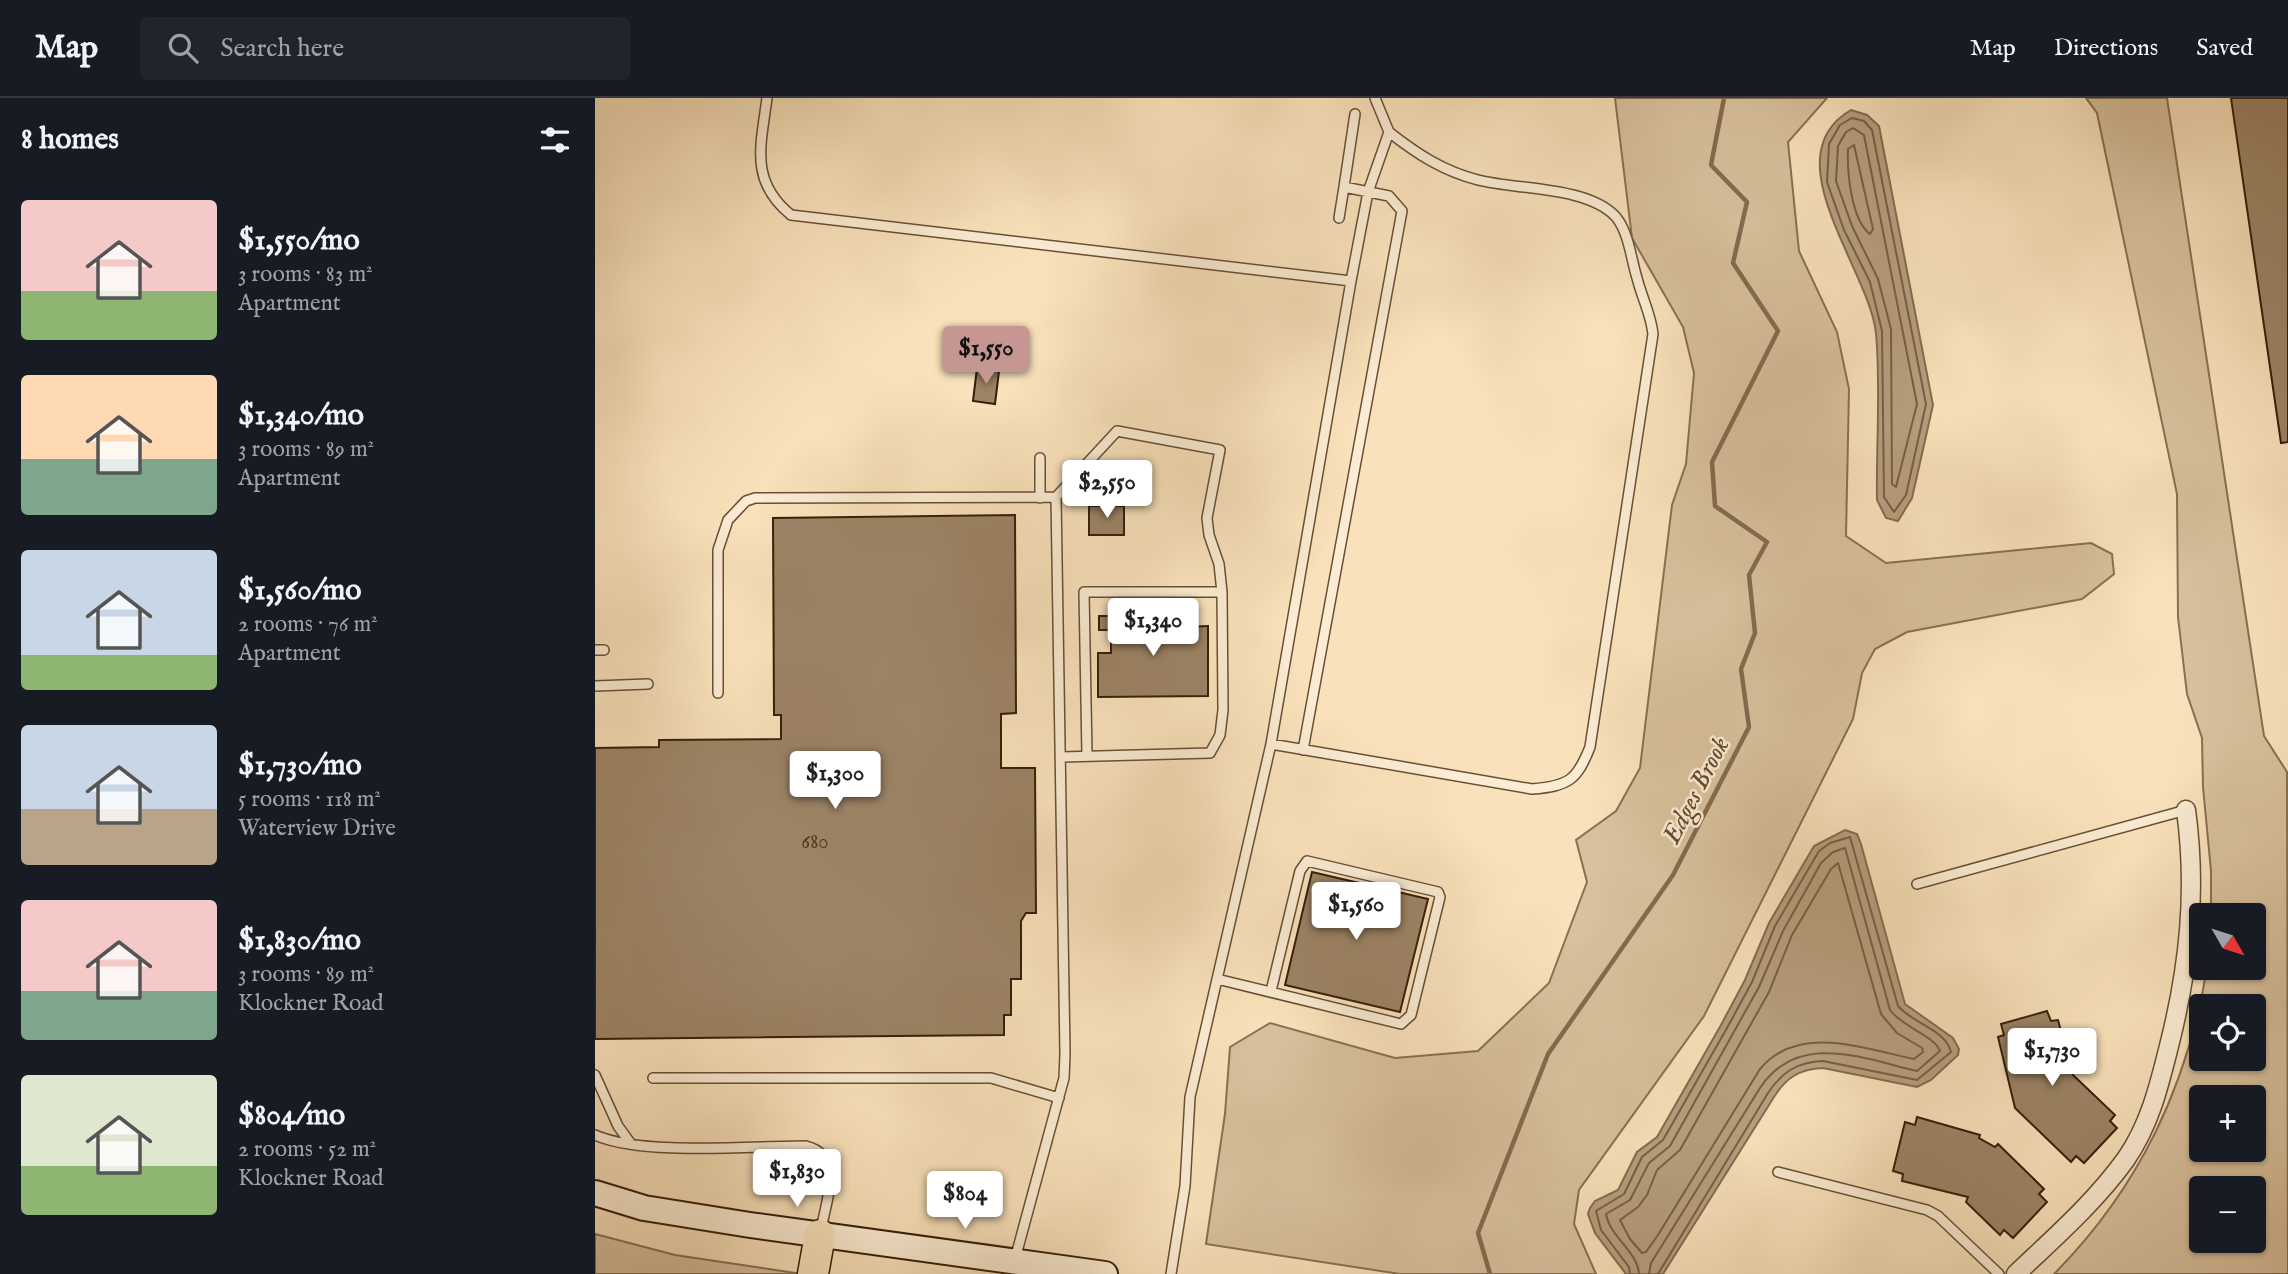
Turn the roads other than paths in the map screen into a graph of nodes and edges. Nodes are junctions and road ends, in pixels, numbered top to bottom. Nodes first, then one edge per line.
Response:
1 (767, 98) edge
2 (1375, 98) edge
3 (1356, 114) dead end
4 (1389, 132) junction
5 (1344, 187) junction
6 (1368, 192) junction
7 (1339, 218) dead end
8 (1351, 281) junction
9 (1040, 458) dead end
10 (1040, 498) junction
11 (1056, 498) junction
12 (1222, 592) junction
13 (648, 684) dead end
14 (595, 686) edge
15 (717, 693) dead end
16 (1271, 744) junction
17 (1303, 750) junction
18 (1087, 756) junction
19 (1062, 757) junction
20 (2186, 810) joint
21 (1917, 884) dead end
22 (1217, 979) junction
23 (1271, 991) junction
24 (595, 1075) edge
25 (653, 1078) dead end
26 (1059, 1098) junction
27 (595, 1135) edge
28 (631, 1144) junction
29 (1778, 1172) dead end
30 (595, 1193) edge
31 (820, 1235) junction
32 (1014, 1261) junction
33 (813, 1274) edge
34 (1105, 1274) edge
35 (1171, 1274) edge
36 (1999, 1274) edge
37 (2017, 1274) edge

1 - 8 lane
2 - 4 lane
3 - 5 lane
4 - 6 lane
4 - 17 lane
5 - 6 lane
5 - 7 lane
6 - 8 lane
6 - 17 lane
8 - 16 lane
9 - 10 lane
10 - 11 lane
10 - 15 lane
11 - 12 lane
11 - 19 lane
12 - 18 lane
12 - 18 lane
13 - 14 lane
16 - 17 lane
16 - 22 lane
18 - 19 lane
19 - 26 lane
20 - 21 lane
20 - 37 street
22 - 23 lane
22 - 35 lane
23 - 23 lane
24 - 28 lane
25 - 26 lane
26 - 32 lane
27 - 28 lane
28 - 31 lane
29 - 36 lane
30 - 31 main road
31 - 32 main road
31 - 33 highway
32 - 34 main road

